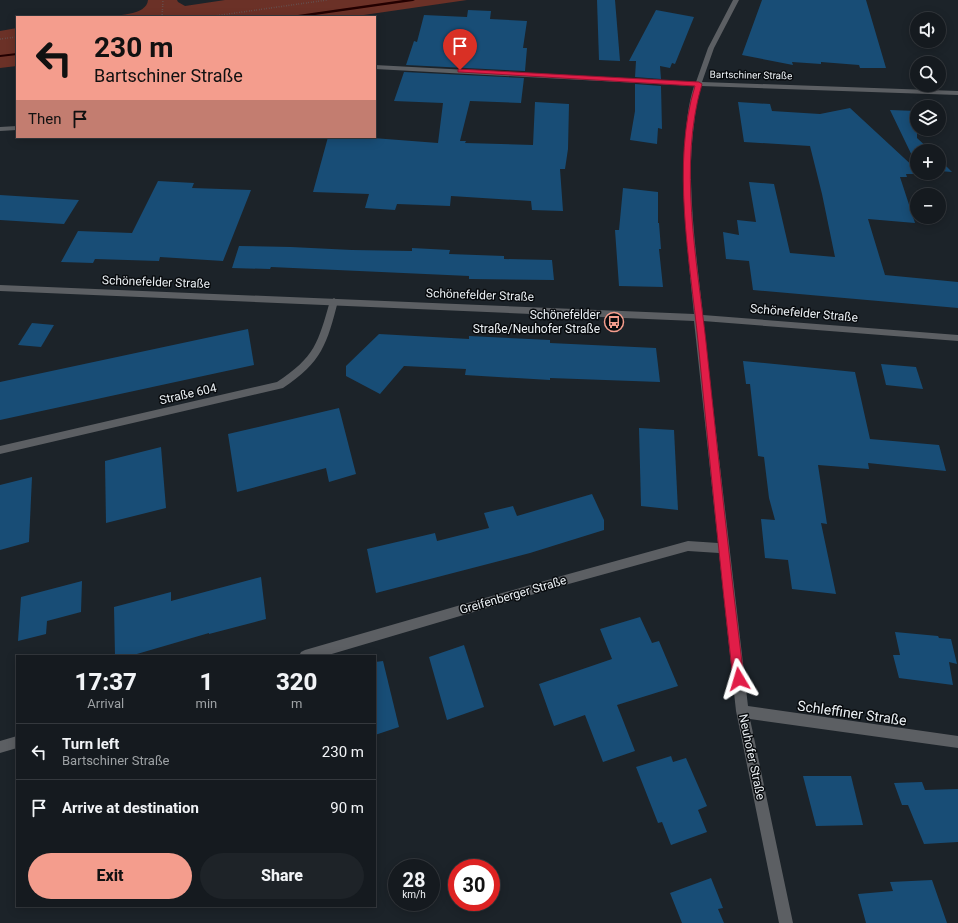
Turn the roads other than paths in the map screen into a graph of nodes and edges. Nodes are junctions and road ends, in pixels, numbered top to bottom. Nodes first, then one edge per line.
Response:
1 (736, 0) edge
2 (376, 67) edge
3 (699, 84) junction
4 (958, 93) edge
5 (16, 128) edge
6 (0, 129) edge
7 (0, 288) edge
8 (334, 301) junction
9 (699, 317) junction
10 (958, 338) edge
11 (0, 450) edge
12 (723, 548) junction
13 (308, 655) edge
14 (742, 711) junction
15 (16, 742) edge
16 (958, 742) edge
17 (0, 747) edge
18 (786, 923) edge

1 - 3 street, Neuhofer Straße
2 - 3 street, Bartschiner Straße
3 - 4 street, Bartschiner Straße
3 - 9 street, Neuhofer Straße
5 - 6 street
7 - 8 street, Schönefelder Straße
8 - 9 street, Schönefelder Straße
8 - 11 street, Straße 604
9 - 10 street, Schönefelder Straße
9 - 12 street, Neuhofer Straße
12 - 13 street, Greifenberger Straße
12 - 14 street, Neuhofer Straße
14 - 16 street, Schleffiner Straße
14 - 18 street, Neuhofer Straße
15 - 17 street

